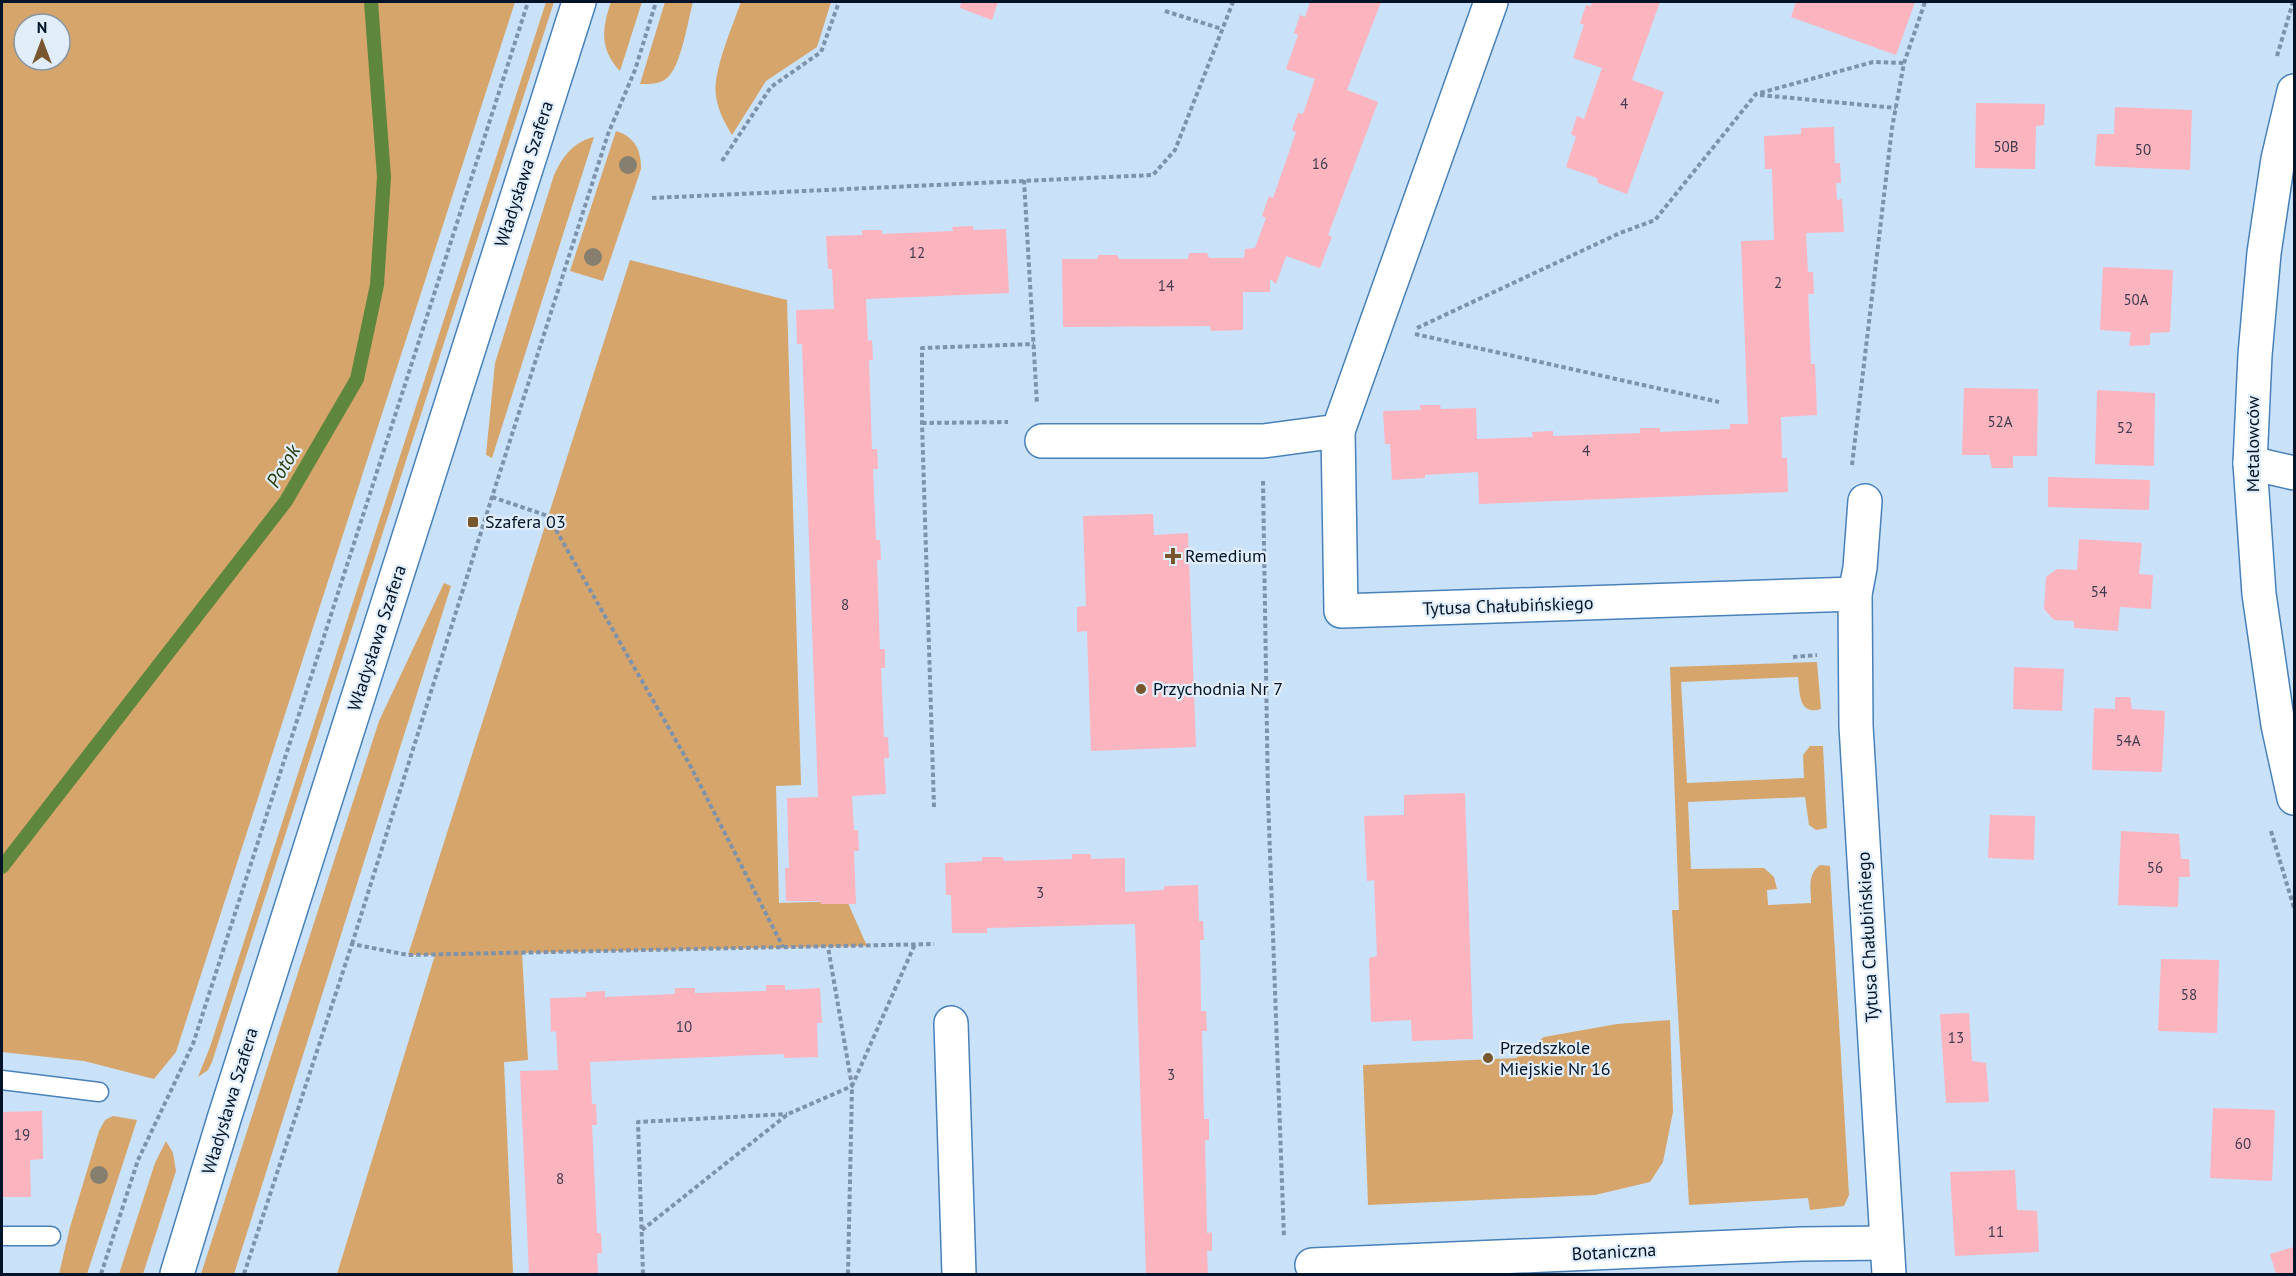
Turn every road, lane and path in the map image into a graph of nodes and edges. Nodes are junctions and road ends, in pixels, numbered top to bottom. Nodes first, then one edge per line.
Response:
1 (528, 2) edge
2 (579, 2) edge
3 (656, 2) edge
4 (839, 2) edge
5 (1233, 2) edge
6 (1491, 2) edge
7 (1924, 2) edge
8 (1165, 11) dead end
9 (1222, 29) junction
10 (1904, 63) junction
11 (2295, 91) edge
12 (1756, 94) junction
13 (1896, 108) junction
14 (722, 161) dead end
15 (1024, 180) junction
16 (652, 198) dead end
17 (1034, 344) junction
18 (1719, 402) dead end
19 (1338, 431) junction
20 (1042, 441) joint
21 (1263, 441) junction
22 (2250, 464) junction
23 (1852, 466) dead end
24 (2295, 473) edge
25 (492, 497) junction
26 (1864, 501) dead end
27 (1855, 594) junction
28 (2295, 798) edge
29 (934, 807) dead end
30 (934, 944) dead end
31 (352, 945) junction
32 (915, 945) junction
33 (783, 947) junction
34 (828, 947) junction
35 (951, 1023) dead end
36 (2, 1080) edge
37 (852, 1086) junction
38 (99, 1092) dead end
39 (788, 1113) junction
40 (642, 1230) junction
41 (2, 1236) edge
42 (51, 1236) dead end
43 (1284, 1237) junction
44 (1296, 1237) dead end
45 (1284, 1248) dead end
46 (1887, 1259) edge
47 (1312, 1265) dead end
48 (101, 1275) edge
49 (177, 1275) edge
50 (244, 1275) edge
51 (643, 1275) edge
52 (848, 1275) edge
53 (959, 1275) edge

1 - 48 path
2 - 49 street, Władysława Szafera
3 - 25 path
4 - 14 path
5 - 9 path
6 - 19 street
7 - 10 path
8 - 9 path
9 - 15 path
10 - 12 path
10 - 13 path
11 - 22 street, Metalowców
12 - 13 path
12 - 18 path
13 - 23 path
15 - 16 path
15 - 17 path
17 - 20 path
17 - 29 path
19 - 21 street
19 - 27 street, Tytusa Chałubińskiego
20 - 21 street
21 - 43 path
22 - 24 street
22 - 28 street, Metalowców
25 - 31 path
25 - 33 path
26 - 27 street, Tytusa Chałubińskiego
27 - 46 street, Tytusa Chałubińskiego
30 - 32 path
31 - 33 path
31 - 50 path
32 - 34 path
32 - 37 path
33 - 34 path
34 - 37 path
35 - 53 street
36 - 38 lane
37 - 39 path
37 - 52 path
39 - 40 path
39 - 40 path
40 - 51 path
41 - 42 lane
43 - 44 path
43 - 45 path
46 - 47 street, Botaniczna

